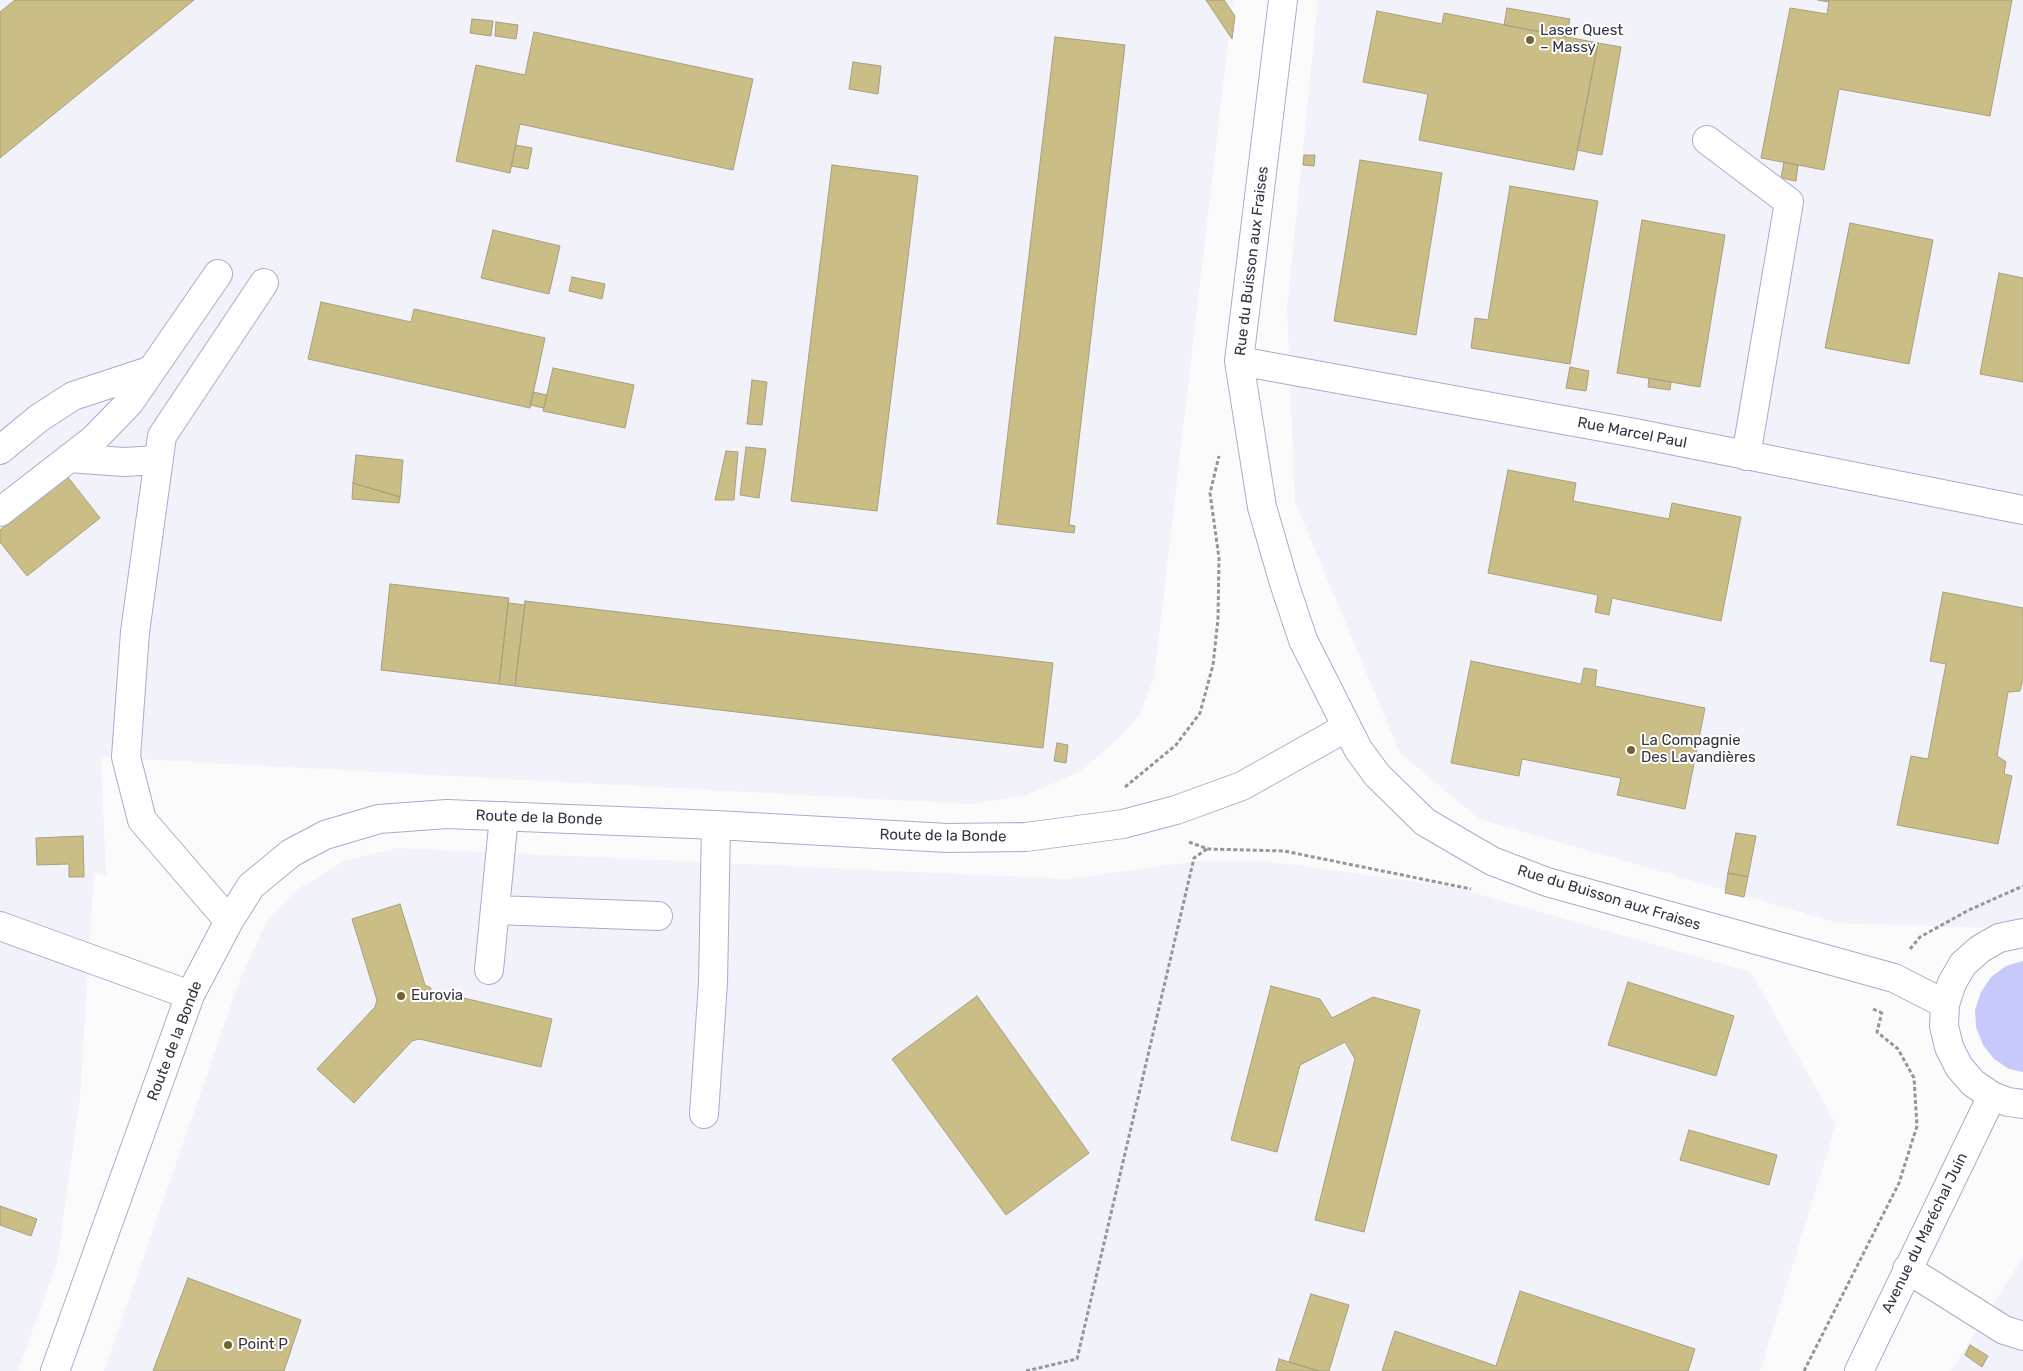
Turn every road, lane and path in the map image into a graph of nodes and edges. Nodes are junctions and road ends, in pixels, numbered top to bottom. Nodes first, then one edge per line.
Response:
1 (1283, 0) edge
2 (1707, 140) dead end
3 (218, 274) dead end
4 (264, 283) dead end
5 (1239, 361) junction
6 (152, 370) junction
7 (1221, 446) dead end
8 (0, 450) edge
9 (1746, 456) junction
10 (69, 458) junction
11 (158, 460) junction
12 (2023, 510) edge
13 (0, 512) edge
14 (1347, 727) junction
15 (1123, 789) dead end
16 (504, 816) junction
17 (716, 825) junction
18 (1180, 839) dead end
19 (1208, 849) junction
20 (1475, 890) dead end
21 (496, 910) junction
22 (658, 916) dead end
23 (229, 921) junction
24 (0, 926) edge
25 (2023, 933) edge
26 (489, 970) dead end
27 (190, 995) junction
28 (1945, 1004) junction
29 (1864, 1005) dead end
30 (1992, 1096) junction
31 (2023, 1104) edge
32 (704, 1114) dead end
33 (1908, 1269) junction
34 (2023, 1336) edge
35 (55, 1371) edge
36 (1026, 1371) edge
37 (1804, 1371) edge
38 (1859, 1371) edge

1 - 5 street, Rue du Buisson aux Fraises
2 - 9 street
3 - 6 street
4 - 11 street
5 - 9 street, Rue Marcel Paul
5 - 14 street, Rue du Buisson aux Fraises
6 - 8 street
6 - 10 street
7 - 15 path
9 - 12 street, Rue Marcel Paul
10 - 11 street
10 - 13 street
11 - 23 street
14 - 17 street, Route de la Bonde
14 - 28 street, Rue du Buisson aux Fraises
16 - 17 street, Route de la Bonde
16 - 21 street
16 - 23 street, Route de la Bonde
17 - 32 street
18 - 19 path
19 - 20 path
19 - 36 path
21 - 22 street
21 - 26 street
23 - 27 street, Route de la Bonde
24 - 27 street
25 - 28 street
27 - 35 street, Route de la Bonde
28 - 30 street
29 - 37 path
30 - 31 street
30 - 33 street, Avenue du Maréchal Juin
33 - 34 street
33 - 38 street, Avenue du Maréchal Juin

